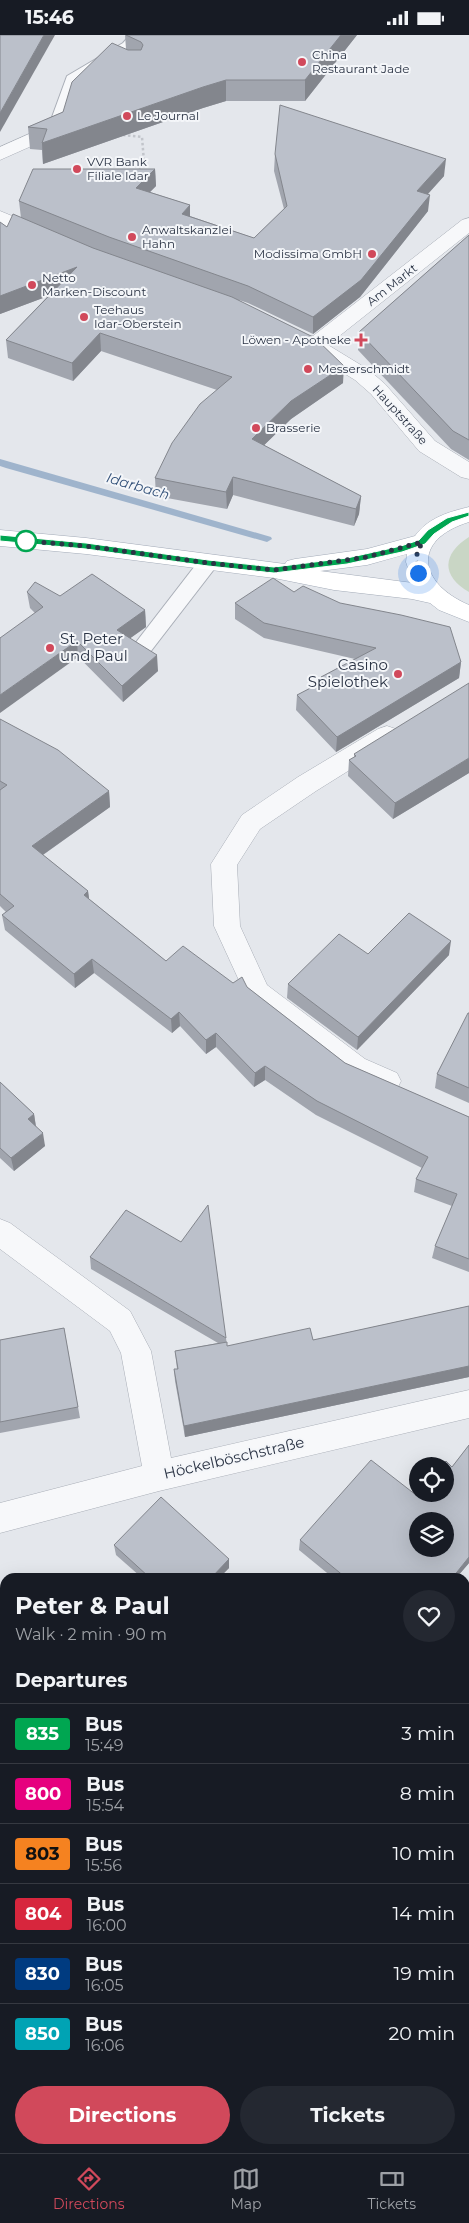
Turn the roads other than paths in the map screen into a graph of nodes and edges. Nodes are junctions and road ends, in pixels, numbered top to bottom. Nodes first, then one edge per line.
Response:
1 (138, 35) edge
2 (111, 56) junction
3 (127, 63) edge
4 (56, 128) joint
5 (0, 153) edge
6 (0, 217) edge
7 (469, 224) edge
8 (58, 241) edge
9 (290, 333) edge
10 (314, 345) junction
11 (469, 473) edge
12 (469, 514) edge
13 (0, 538) edge
14 (422, 542) junction
15 (208, 563) junction
16 (274, 570) junction
17 (434, 596) junction
18 (469, 614) edge
19 (144, 645) edge
20 (404, 724) edge
21 (407, 1091) edge
22 (0, 1232) edge
23 (469, 1404) edge
24 (158, 1476) junction
25 (0, 1518) edge

1 - 2 lane
2 - 3 lane
2 - 4 lane
4 - 5 street
6 - 8 street
7 - 10 street, Am Markt
9 - 10 street, Hauptstraße
10 - 11 street, Hauptstraße
12 - 14 main road
13 - 15 main road
14 - 16 main road
14 - 17 main road
15 - 16 main road
15 - 19 lane
16 - 17 main road
17 - 18 main road
20 - 21 street
22 - 24 street
23 - 24 street, Höckelböschstraße
24 - 25 street, Höckelböschstraße

